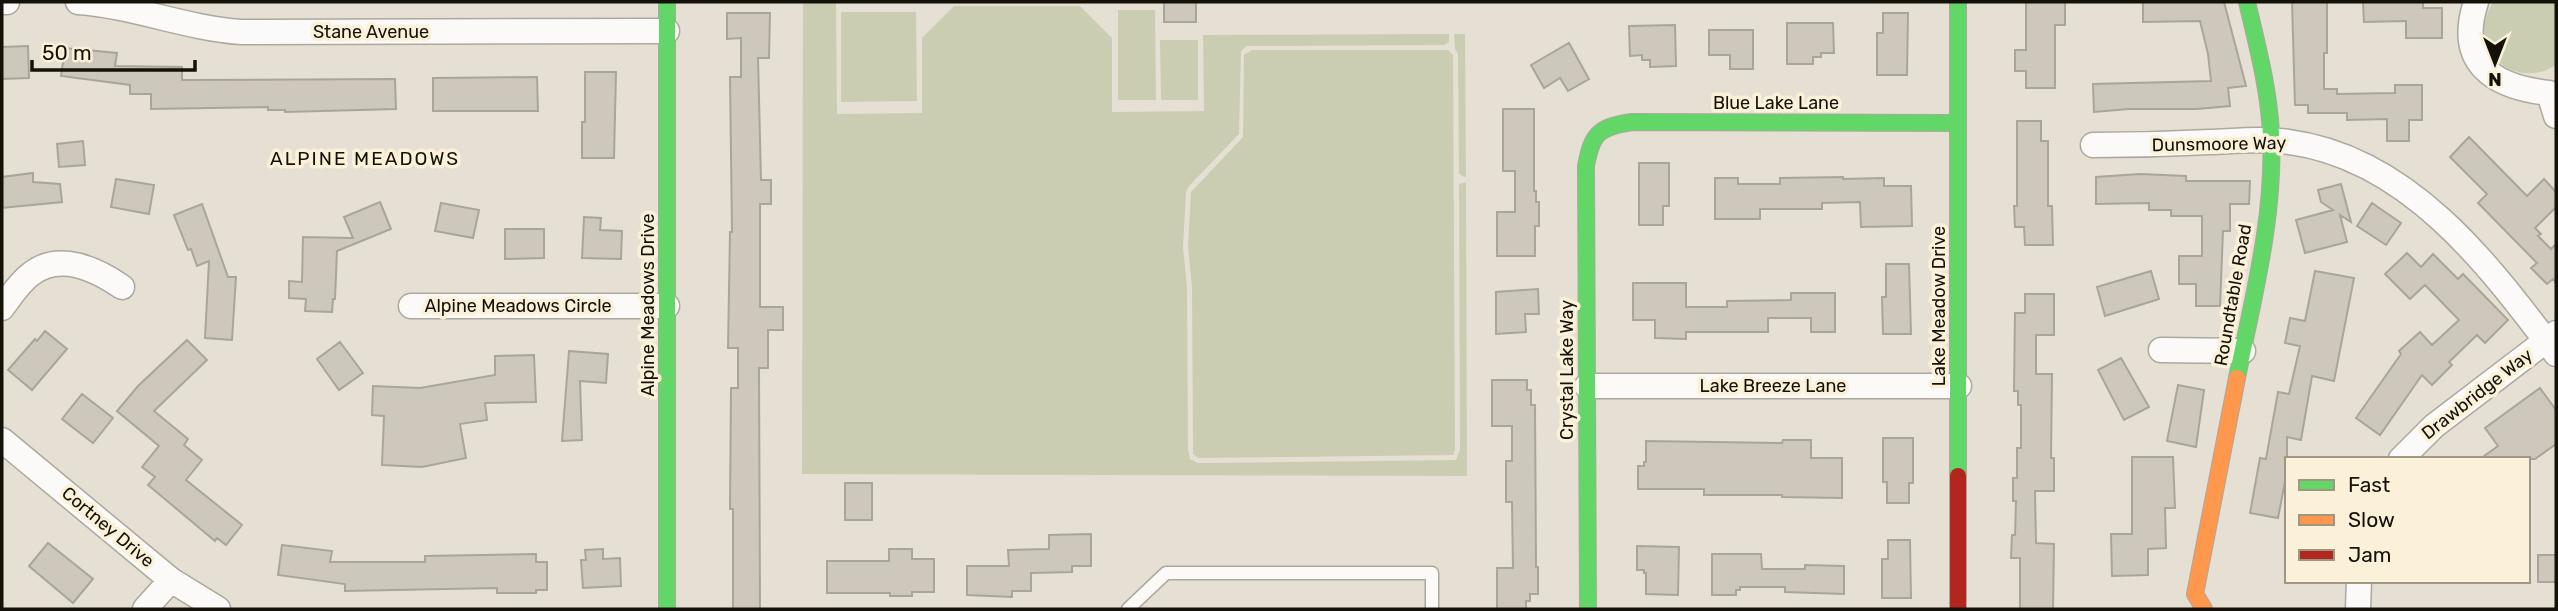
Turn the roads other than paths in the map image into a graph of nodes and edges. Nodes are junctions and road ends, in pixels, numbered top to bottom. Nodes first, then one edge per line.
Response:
1 (2, 2) edge
2 (7, 2) edge
3 (78, 2) edge
4 (667, 2) edge
5 (1958, 2) edge
6 (2247, 2) edge
7 (2476, 2) edge
8 (667, 31) junction
9 (2554, 98) edge
10 (1958, 123) junction
11 (1595, 133) joint
12 (2271, 140) junction
13 (2093, 145) dead end
14 (122, 288) dead end
15 (411, 306) dead end
16 (667, 306) junction
17 (2, 308) edge
18 (2553, 342) edge
19 (2161, 350) dead end
20 (2243, 351) junction
21 (1587, 386) junction
22 (1959, 386) junction
23 (2, 440) edge
24 (2403, 457) edge
25 (171, 580) junction
26 (2359, 583) edge
27 (145, 609) edge
28 (218, 609) edge
29 (667, 609) edge
30 (1128, 609) edge
31 (1432, 609) edge
32 (1588, 609) edge
33 (1958, 609) edge
34 (2204, 609) edge
35 (2358, 609) edge

1 - 2 street
3 - 8 street, Stane Avenue
4 - 8 street, Alpine Meadows Drive
5 - 10 street, Lake Meadow Drive
6 - 12 street, Roundtable Road
7 - 9 street
8 - 16 street, Alpine Meadows Drive
10 - 11 street, Blue Lake Lane
10 - 22 street, Lake Meadow Drive
11 - 21 street, Crystal Lake Way
12 - 13 street, Dunsmoore Way
12 - 18 street, Dunsmoore Way
12 - 20 street, Roundtable Road
14 - 17 street
15 - 16 street, Alpine Meadows Circle
16 - 29 street, Alpine Meadows Drive
18 - 24 street, Drawbridge Way
19 - 20 street
20 - 34 street, Roundtable Road
21 - 22 street, Lake Breeze Lane
21 - 32 street, Crystal Lake Way
22 - 33 street, Lake Meadow Drive
23 - 25 street, Cortney Drive
25 - 27 street
25 - 28 street, Cortney Drive
26 - 35 street
30 - 31 lane

